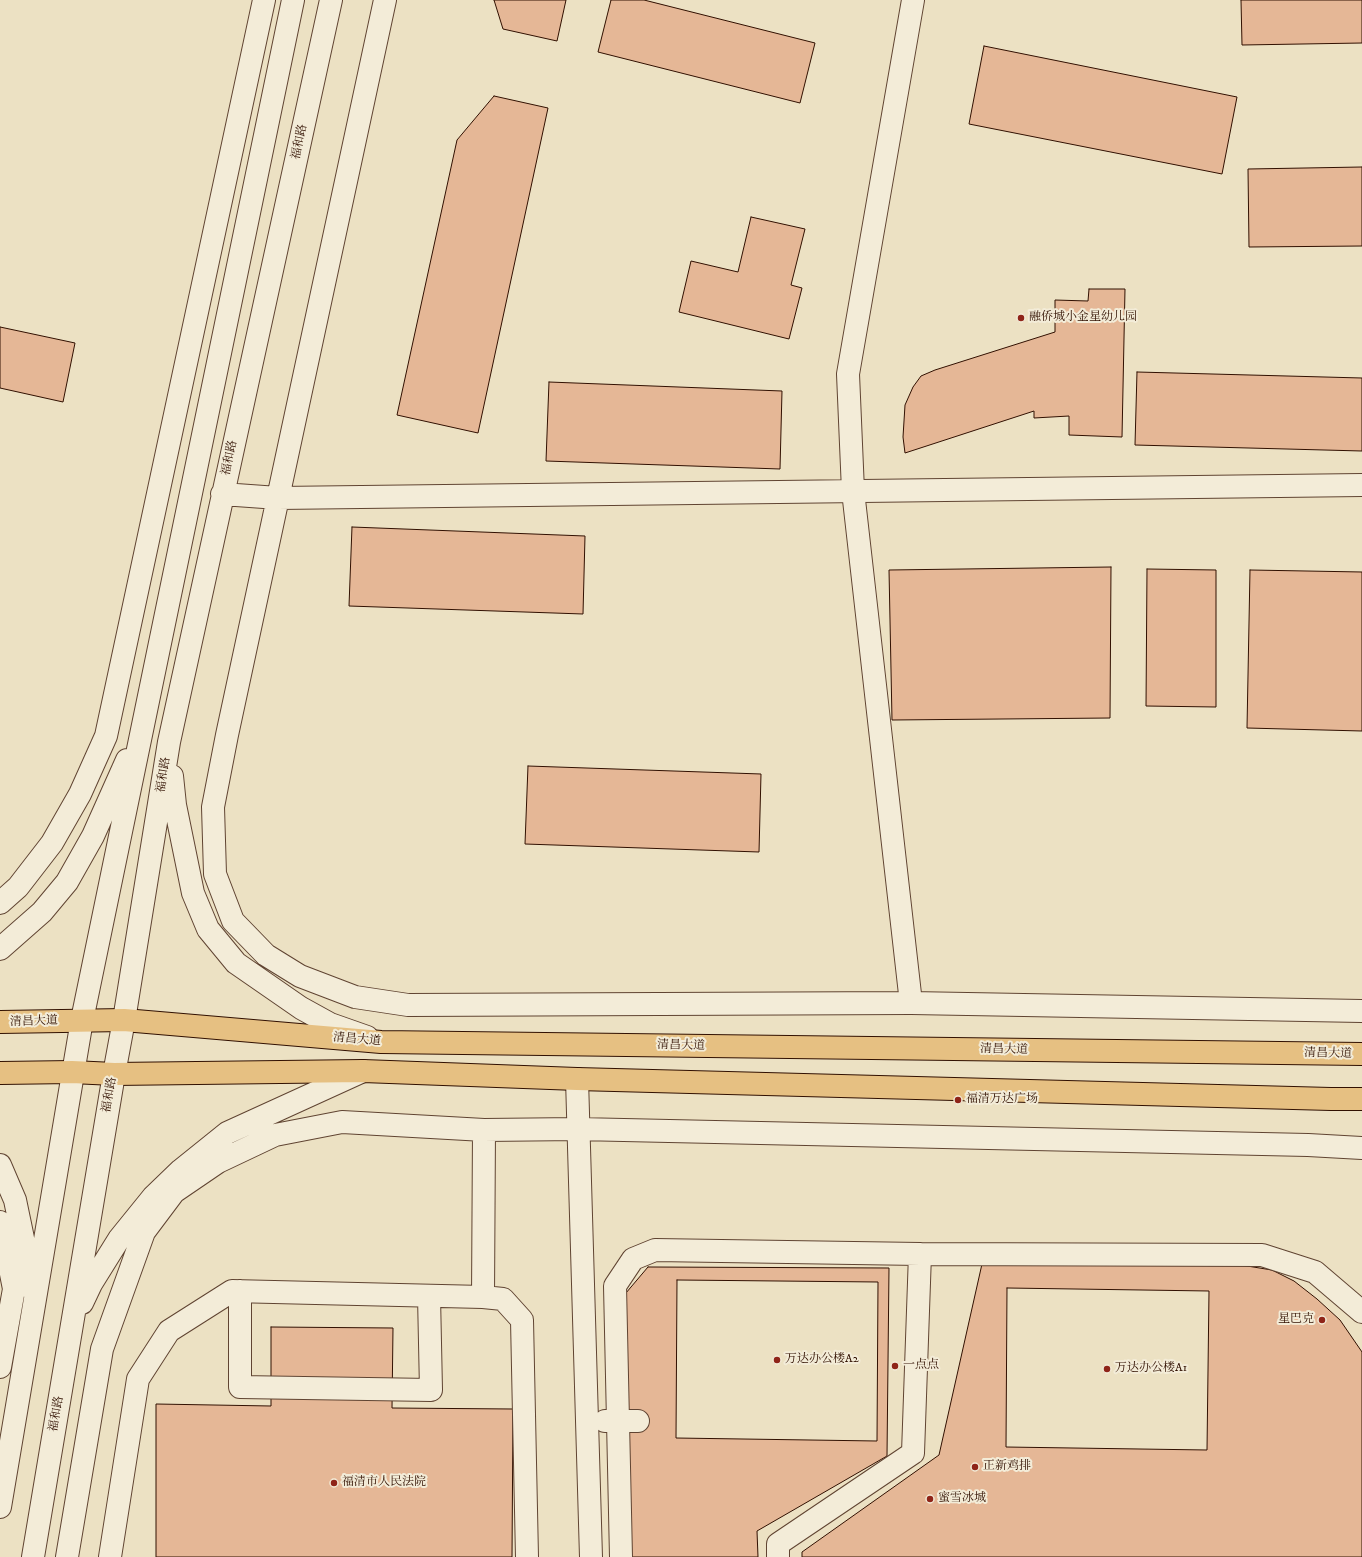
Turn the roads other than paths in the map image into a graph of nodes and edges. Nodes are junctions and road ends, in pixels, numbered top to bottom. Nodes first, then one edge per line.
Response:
1 (264, 0) edge
2 (293, 0) edge
3 (331, 0) edge
4 (385, 0) edge
5 (913, 0) edge
6 (1362, 485) edge
7 (853, 491) junction
8 (222, 494) junction
9 (278, 498) junction
10 (145, 721) junction
11 (169, 742) junction
12 (0, 903) edge
13 (0, 949) edge
14 (911, 1003) junction
15 (1362, 1011) edge
16 (82, 1020) junction
17 (124, 1020) junction
18 (0, 1022) edge
19 (381, 1042) junction
20 (1362, 1054) edge
21 (363, 1071) junction
22 (72, 1072) junction
23 (0, 1073) edge
24 (114, 1074) junction
25 (577, 1079) junction
26 (1331, 1099) junction
27 (1362, 1099) edge
28 (1362, 1108) edge
29 (578, 1129) junction
30 (484, 1130) junction
31 (1362, 1148) edge
32 (0, 1165) edge
33 (0, 1222) edge
34 (920, 1254) junction
35 (240, 1291) junction
36 (429, 1296) junction
37 (483, 1297) junction
38 (1362, 1312) edge
39 (31, 1318) junction
40 (71, 1326) junction
41 (0, 1367) edge
42 (588, 1421) junction
43 (628, 1421) junction
44 (0, 1507) edge
45 (33, 1557) edge
46 (67, 1557) edge
47 (110, 1557) edge
48 (527, 1557) edge
49 (591, 1557) edge
50 (621, 1557) edge
51 (778, 1557) edge

1 - 12 street
2 - 10 street
3 - 8 street, 福和路
4 - 9 street
5 - 7 street
6 - 7 street
7 - 9 street
7 - 14 street
8 - 9 street
8 - 11 street, 福和路
9 - 14 street
10 - 13 street
10 - 16 street
11 - 17 street, 福和路
11 - 19 street
14 - 15 street
16 - 17 main road, 清昌大道
16 - 18 main road, 清昌大道
16 - 22 street
17 - 19 main road, 清昌大道
17 - 24 street, 福和路
19 - 20 main road, 清昌大道
21 - 24 main road
21 - 25 main road
21 - 40 street
22 - 23 main road
22 - 24 main road
22 - 39 street
24 - 40 street, 福和路
25 - 26 main road
25 - 29 street
26 - 27 main road
26 - 28 street
29 - 30 street
29 - 31 street
29 - 42 street
30 - 37 street
30 - 46 street
32 - 39 street
33 - 41 street
34 - 38 street
34 - 43 street
34 - 51 street
35 - 36 street
35 - 36 street
35 - 47 street
36 - 37 street
37 - 48 street
39 - 44 street
40 - 45 street, 福和路
42 - 43 street
42 - 49 street
43 - 50 street

